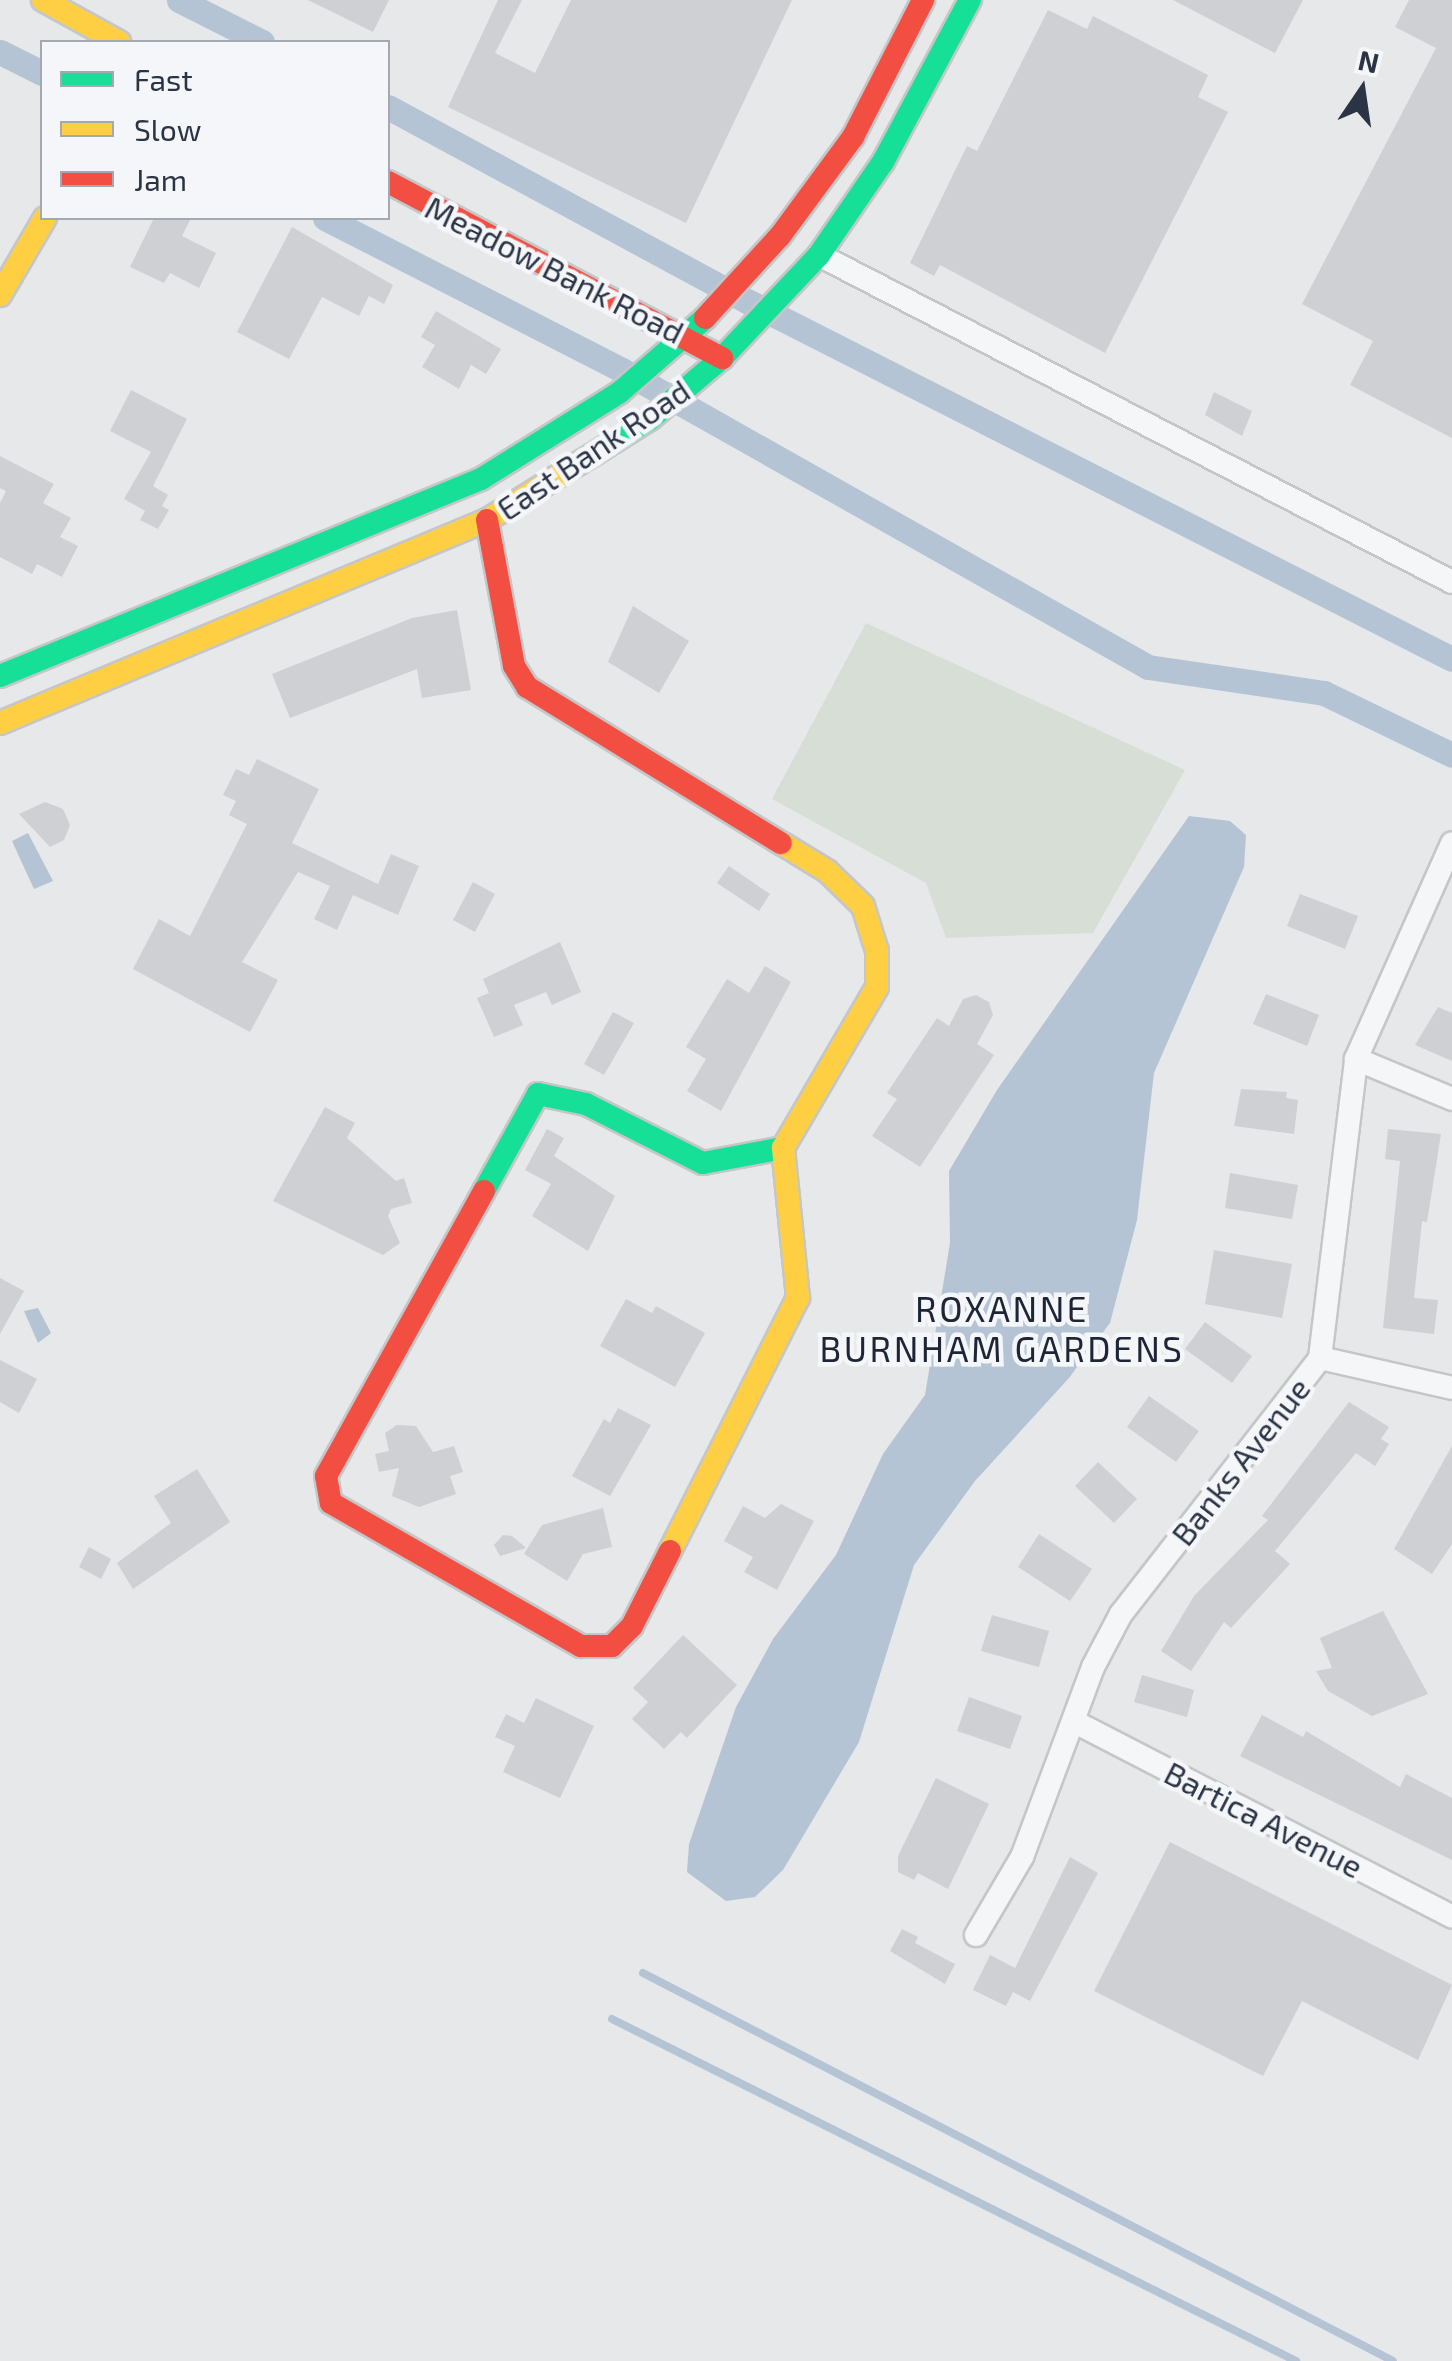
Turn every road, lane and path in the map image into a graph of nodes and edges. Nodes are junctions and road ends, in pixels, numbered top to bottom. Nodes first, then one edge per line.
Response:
1 (42, 0) edge
2 (923, 0) edge
3 (970, 0) edge
4 (84, 33) edge
5 (111, 40) edge
6 (390, 183) edge
7 (44, 220) edge
8 (819, 255) junction
9 (0, 295) edge
10 (687, 337) junction
11 (722, 358) junction
12 (487, 520) junction
13 (1452, 582) edge
14 (0, 676) edge
15 (0, 723) edge
16 (1452, 843) edge
17 (1356, 1058) junction
18 (1452, 1099) edge
19 (782, 1148) junction
20 (1320, 1358) junction
21 (1452, 1388) edge
22 (1075, 1722) junction
23 (1452, 1916) edge
24 (976, 1935) dead end

1 - 4 main road
2 - 10 main road, East Bank Road
3 - 8 main road, East Bank Road
4 - 5 main road
6 - 10 main road, Meadow Bank Road
7 - 9 main road
8 - 11 main road, East Bank Road
8 - 13 street
10 - 11 main road, Meadow Bank Road
10 - 14 main road, East Bank Road
11 - 12 main road, East Bank Road
12 - 15 main road, East Bank Road
12 - 19 main road
16 - 17 street, Banks Avenue
17 - 18 street
17 - 20 street, Banks Avenue
19 - 19 main road
20 - 21 street
20 - 22 street, Banks Avenue
22 - 23 street, Bartica Avenue
22 - 24 street, Banks Avenue

